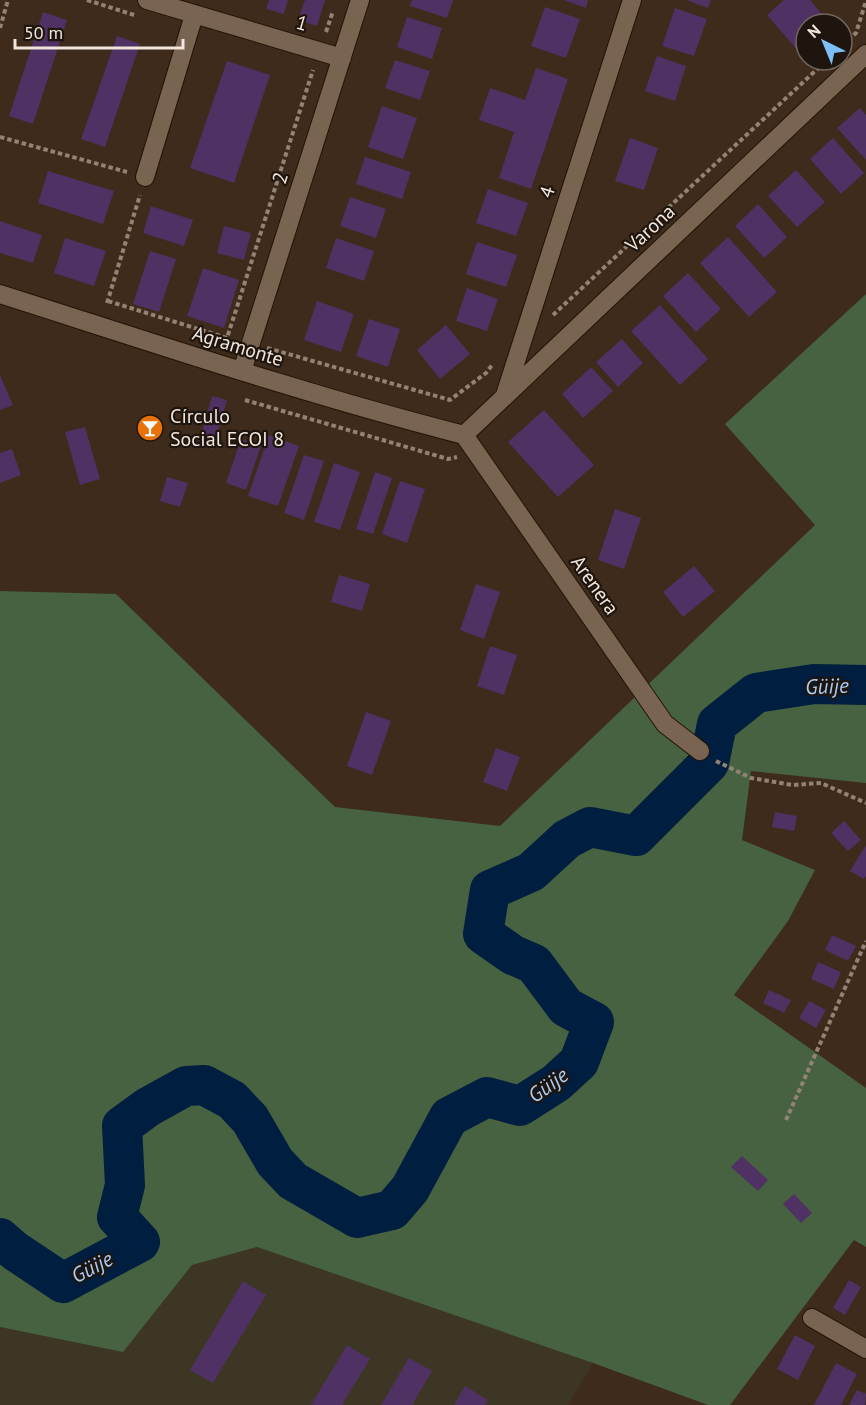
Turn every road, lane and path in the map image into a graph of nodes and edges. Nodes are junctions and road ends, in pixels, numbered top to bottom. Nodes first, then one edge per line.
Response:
1 (9, 0) edge
2 (87, 0) edge
3 (360, 0) edge
4 (632, 0) edge
5 (866, 1) edge
6 (145, 9) edge
7 (194, 15) junction
8 (0, 28) edge
9 (856, 33) dead end
10 (866, 54) edge
11 (342, 58) junction
12 (303, 67) dead end
13 (814, 72) edge
14 (0, 137) edge
15 (146, 177) junction
16 (0, 294) edge
17 (108, 301) junction
18 (553, 315) dead end
19 (100, 326) junction
20 (265, 347) dead end
21 (496, 361) dead end
22 (242, 371) junction
23 (504, 398) junction
24 (464, 435) junction
25 (700, 751) dead end
26 (733, 770) dead end
27 (866, 803) edge
28 (866, 941) edge
29 (786, 1120) dead end
30 (812, 1318) dead end
31 (866, 1348) edge

1 - 8 path
2 - 6 path
3 - 11 street, 2
4 - 23 street, 4
5 - 9 path
6 - 7 street, 1
7 - 11 street, 1
7 - 15 street
10 - 23 street, Varona
11 - 22 street, 2
12 - 17 path
13 - 18 path
14 - 15 path
15 - 17 path
16 - 19 street, Agramonte
17 - 19 path
19 - 22 street, Agramonte
20 - 21 path
22 - 24 street, Agramonte
23 - 24 street, Varona
24 - 25 street, Arenera
26 - 27 path
28 - 29 path
30 - 31 street

